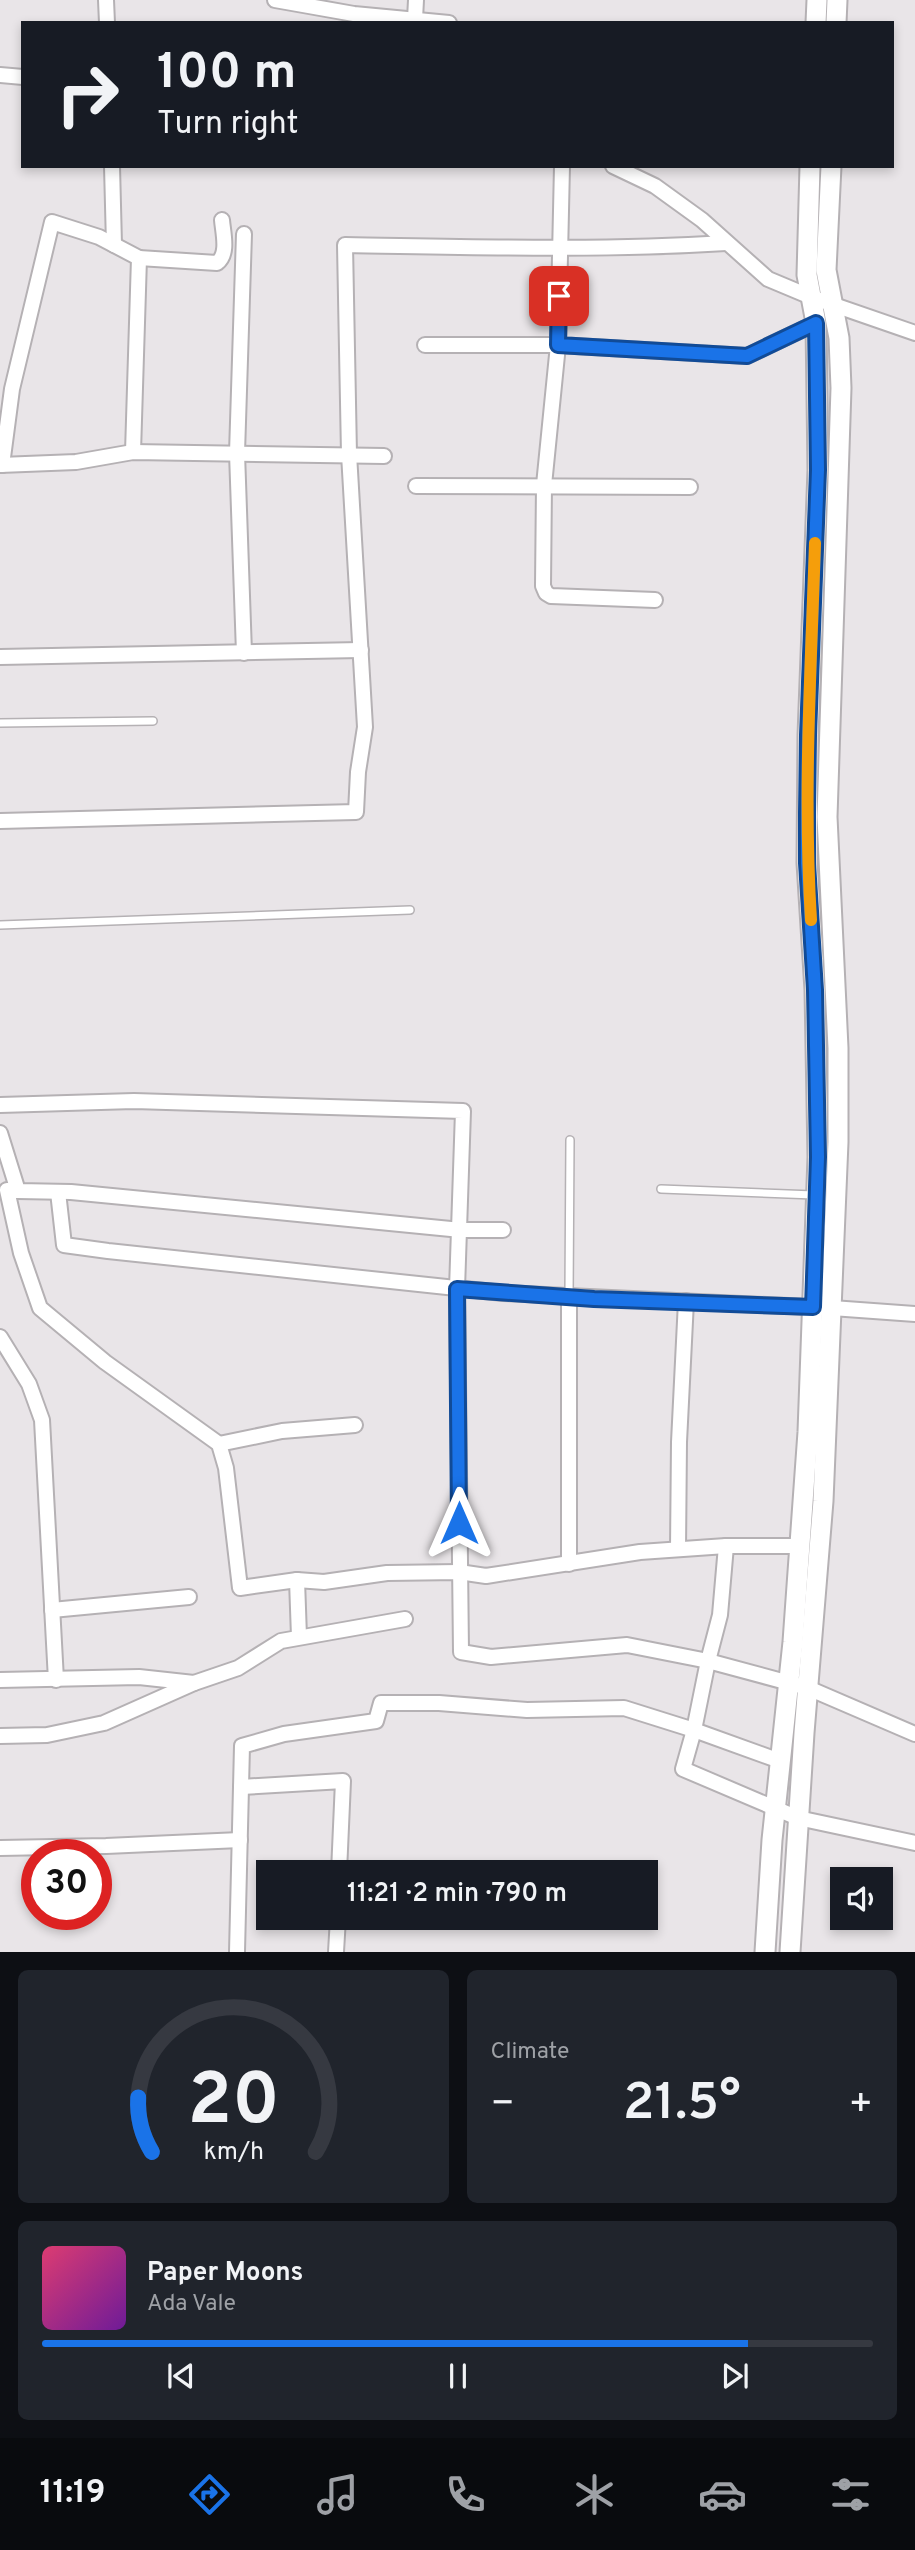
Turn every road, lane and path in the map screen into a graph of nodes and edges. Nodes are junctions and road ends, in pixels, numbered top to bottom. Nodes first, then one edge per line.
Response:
1 (106, 0) edge
2 (275, 0) edge
3 (416, 0) edge
4 (817, 0) edge
5 (837, 0) edge
6 (307, 3) edge
7 (415, 19) junction
8 (107, 21) edge
9 (432, 21) edge
10 (816, 21) edge
11 (836, 21) edge
12 (0, 75) edge
13 (21, 77) edge
14 (112, 168) edge
15 (562, 168) edge
16 (617, 168) edge
17 (810, 168) edge
18 (831, 168) edge
19 (222, 220) dead end
20 (244, 234) dead end
21 (726, 243) junction
22 (114, 245) junction
23 (560, 248) junction
24 (139, 258) junction
25 (811, 297) junction
26 (832, 303) junction
27 (816, 323) junction
28 (915, 333) edge
29 (425, 345) dead end
30 (558, 345) junction
31 (133, 452) junction
32 (237, 453) junction
33 (349, 454) junction
34 (384, 456) dead end
35 (1, 465) edge
36 (544, 485) junction
37 (416, 486) dead end
38 (690, 487) dead end
39 (655, 600) dead end
40 (361, 650) junction
41 (244, 653) junction
42 (0, 657) edge
43 (153, 721) dead end
44 (0, 723) edge
45 (808, 762) junction
46 (828, 762) junction
47 (0, 821) edge
48 (410, 910) dead end
49 (0, 925) edge
50 (0, 1105) edge
51 (0, 1133) edge
52 (570, 1140) dead end
53 (661, 1189) dead end
54 (18, 1191) junction
55 (58, 1192) junction
56 (816, 1195) junction
57 (461, 1230) junction
58 (503, 1230) dead end
59 (457, 1289) junction
60 (569, 1297) junction
61 (686, 1301) junction
62 (822, 1307) junction
63 (915, 1314) edge
64 (0, 1337) edge
65 (355, 1425) dead end
66 (219, 1444) junction
67 (726, 1546) junction
68 (800, 1546) junction
69 (678, 1549) junction
70 (569, 1564) junction
71 (459, 1572) junction
72 (297, 1580) junction
73 (189, 1597) dead end
74 (52, 1611) junction
75 (405, 1619) dead end
76 (299, 1637) junction
77 (708, 1661) junction
78 (0, 1680) edge
79 (56, 1680) junction
80 (194, 1684) junction
81 (798, 1686) junction
82 (915, 1718) edge
83 (694, 1730) junction
84 (914, 1734) edge
85 (0, 1736) edge
86 (780, 1761) junction
87 (241, 1787) junction
88 (775, 1809) junction
89 (798, 1818) junction
90 (240, 1840) junction
91 (915, 1843) edge
92 (0, 1848) edge
93 (340, 1860) edge
94 (338, 1930) edge
95 (237, 1951) edge
96 (337, 1951) edge
97 (765, 1951) edge
98 (790, 1951) edge

1 - 8 street
2 - 6 street
3 - 7 street
4 - 10 street
5 - 11 street
6 - 7 street
7 - 9 street
12 - 13 street
14 - 22 street
15 - 23 street
16 - 21 street
17 - 25 street
18 - 26 street
19 - 24 street
20 - 32 street
21 - 23 street
21 - 25 street
22 - 24 street
22 - 35 street
23 - 30 street
23 - 33 street
24 - 31 street
25 - 26 street
25 - 27 street
26 - 28 street
26 - 46 street
27 - 30 street
27 - 45 street
29 - 30 street
30 - 36 street
31 - 32 street
31 - 35 street
32 - 33 street
32 - 41 street
33 - 34 street
33 - 40 street
36 - 37 street
36 - 38 street
36 - 39 street
40 - 41 street
40 - 47 street
41 - 42 street
43 - 44 lane
45 - 46 street
45 - 56 street
46 - 62 street
48 - 49 lane
50 - 57 street
51 - 54 street
52 - 60 lane
53 - 56 lane
54 - 55 street
54 - 66 street
55 - 57 street
55 - 59 street
56 - 62 street
57 - 58 street
57 - 59 street
59 - 60 street
59 - 71 street
60 - 61 street
60 - 70 street
61 - 62 street
61 - 69 street
62 - 63 street
62 - 68 street
62 - 81 street
64 - 74 street
65 - 66 street
66 - 72 street
67 - 68 street
67 - 69 street
67 - 77 street
68 - 81 street
69 - 70 street
70 - 71 street
71 - 72 street
71 - 77 street
72 - 76 street
73 - 74 street
74 - 79 street
75 - 76 street
76 - 80 street
77 - 81 street
77 - 83 street
78 - 79 street
79 - 80 street
80 - 85 street
81 - 84 street
81 - 86 street
81 - 89 street
82 - 84 street
83 - 86 street
83 - 87 street
83 - 88 street
86 - 88 street
87 - 90 street
87 - 93 street
88 - 89 street
88 - 97 street
89 - 91 street
89 - 98 street
90 - 92 street
90 - 95 street
94 - 96 street

